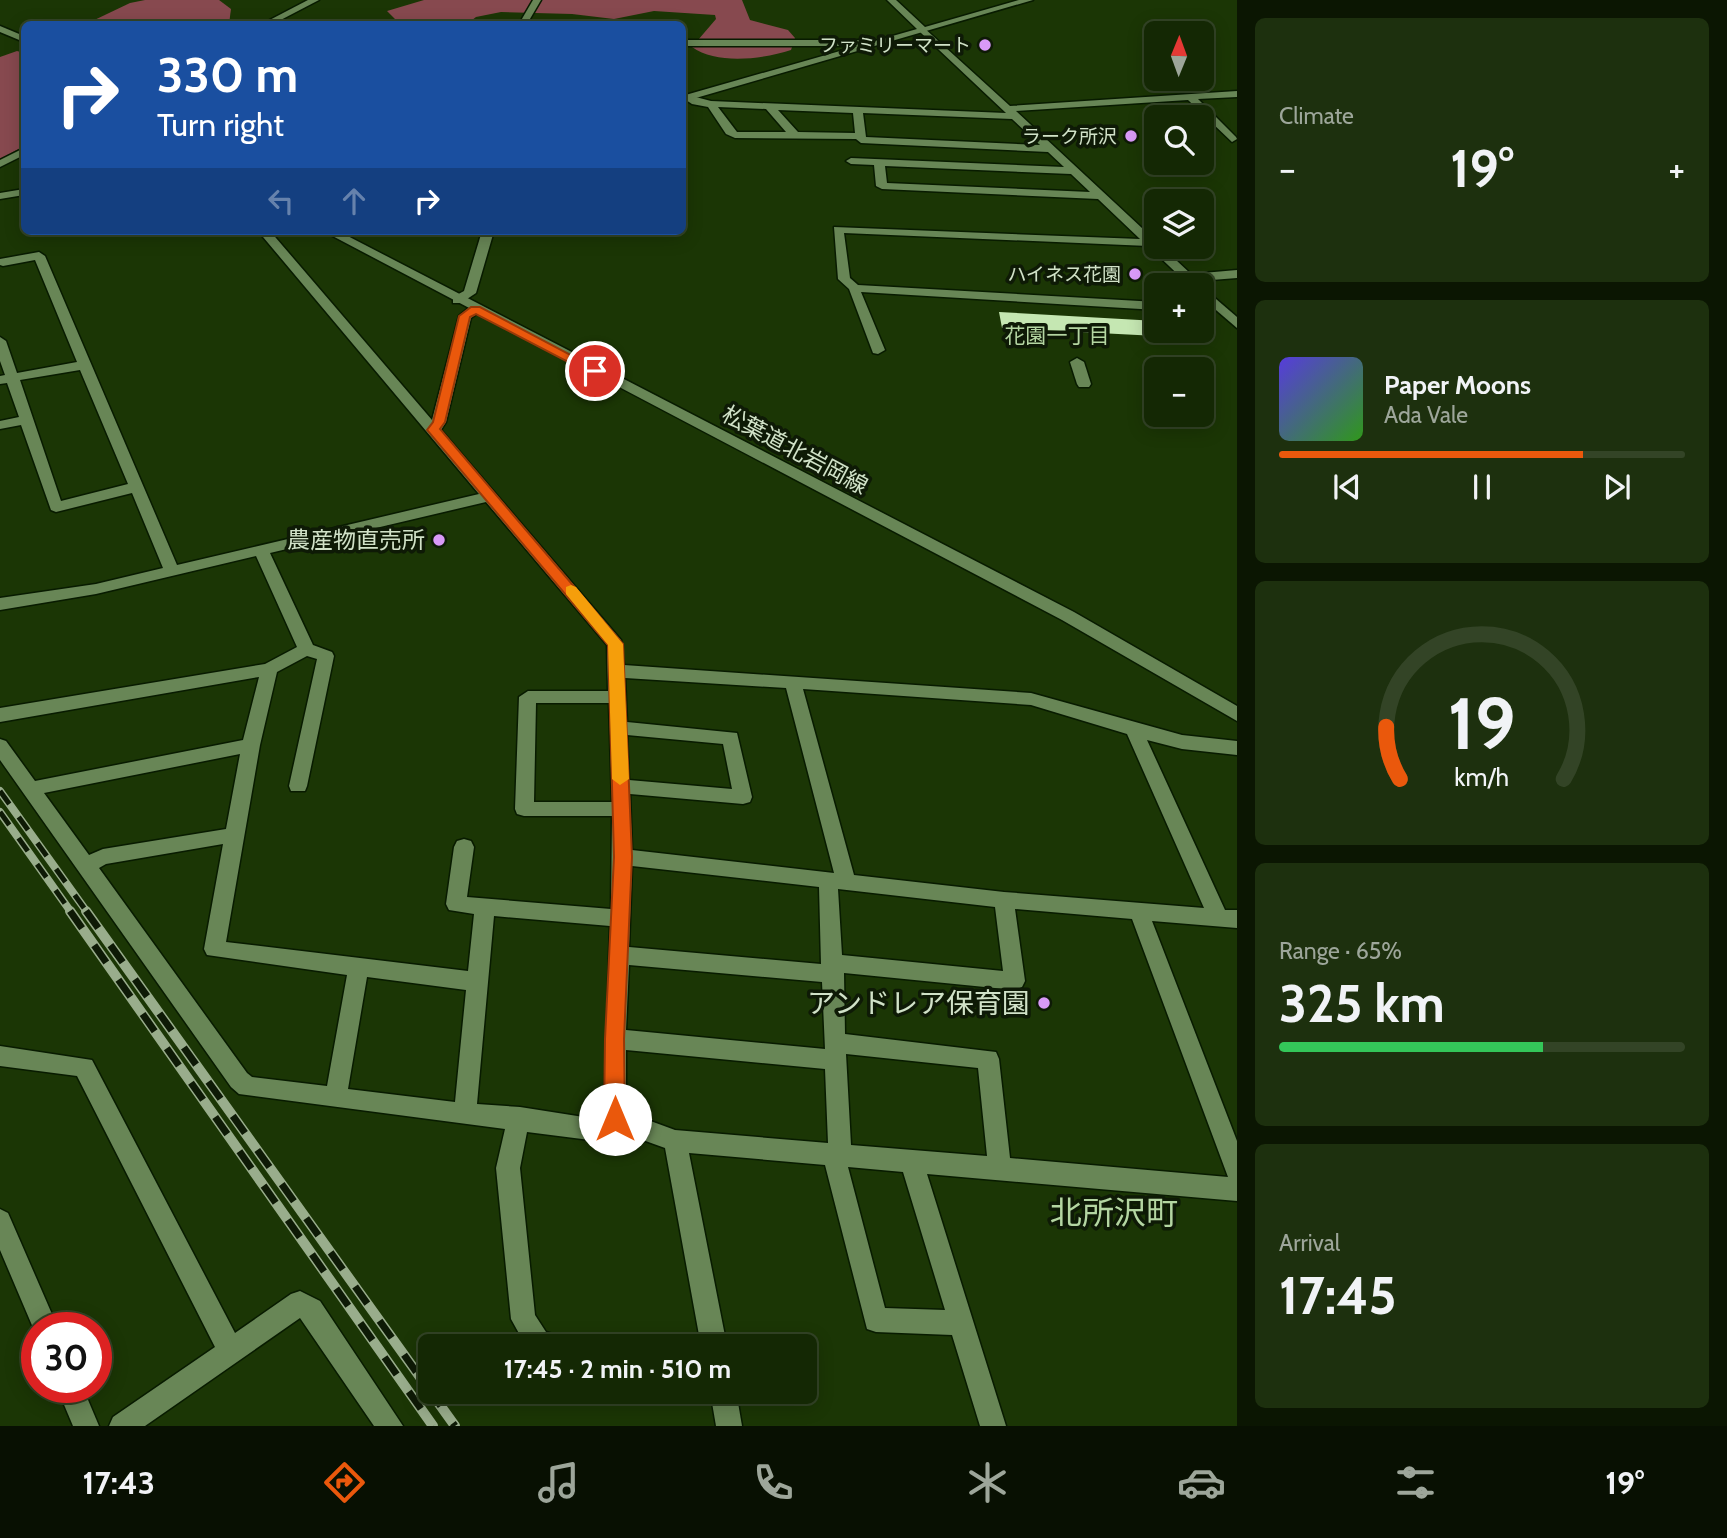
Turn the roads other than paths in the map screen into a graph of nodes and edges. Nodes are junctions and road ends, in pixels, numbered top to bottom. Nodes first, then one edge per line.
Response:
1 (315, 0) edge
2 (537, 0) edge
3 (891, 0) edge
4 (1029, 0) edge
5 (273, 21) edge
6 (525, 21) edge
7 (0, 29) edge
8 (923, 30) junction
9 (21, 38) edge
10 (686, 43) edge
11 (865, 47) junction
12 (1237, 94) edge
13 (1189, 97) junction
14 (686, 99) edge
15 (686, 99) edge
16 (711, 104) junction
17 (769, 106) junction
18 (858, 109) junction
19 (1009, 112) junction
20 (913, 127) junction
21 (860, 136) junction
22 (796, 137) junction
23 (1232, 139) dead end
24 (1049, 149) junction
25 (21, 153) edge
26 (851, 162) dead end
27 (879, 163) junction
28 (0, 164) edge
29 (1072, 172) junction
30 (21, 192) edge
31 (0, 196) edge
32 (1097, 196) junction
33 (267, 235) edge
34 (336, 235) edge
35 (487, 235) edge
36 (1144, 238) edge
37 (1144, 243) edge
38 (1168, 259) edge
39 (3, 262) dead end
40 (1183, 273) edge
41 (1237, 274) edge
42 (1214, 278) edge
43 (855, 288) junction
44 (457, 300) junction
45 (1214, 302) edge
46 (1144, 305) edge
47 (475, 309) junction
48 (1214, 310) edge
49 (1222, 310) junction
50 (1237, 324) edge
51 (0, 341) edge
52 (878, 350) dead end
53 (1077, 362) dead end
54 (85, 365) junction
55 (7, 379) edge
56 (1084, 384) dead end
57 (26, 420) junction
58 (0, 425) edge
59 (434, 430) junction
60 (136, 487) junction
61 (490, 496) junction
62 (261, 550) junction
63 (172, 571) junction
64 (0, 604) edge
65 (306, 649) junction
66 (270, 669) junction
67 (616, 671) junction
68 (793, 682) junction
69 (617, 697) junction
70 (1237, 714) edge
71 (0, 715) edge
72 (618, 728) junction
73 (1135, 732) junction
74 (251, 745) junction
75 (0, 746) edge
76 (1237, 748) edge
77 (298, 786) dead end
78 (621, 786) junction
79 (30, 789) junction
80 (621, 808) junction
81 (234, 835) junction
82 (464, 847) dead end
83 (623, 857) junction
84 (85, 866) junction
85 (837, 880) junction
86 (1004, 900) junction
87 (485, 906) junction
88 (1139, 912) junction
89 (620, 918) junction
90 (1228, 919) edge
91 (618, 955) junction
92 (359, 965) junction
93 (834, 968) junction
94 (479, 982) junction
95 (615, 1039) junction
96 (837, 1051) junction
97 (0, 1056) edge
98 (336, 1097) junction
99 (465, 1112) junction
100 (520, 1118) junction
101 (615, 1119) junction
102 (675, 1141) junction
103 (837, 1156) junction
104 (912, 1164) junction
105 (1000, 1170) junction
106 (1237, 1171) edge
107 (1237, 1189) edge
108 (0, 1221) edge
109 (38, 1312) edge
110 (961, 1323) junction
111 (532, 1334) edge
112 (712, 1334) edge
113 (230, 1350) junction
114 (76, 1403) edge
115 (725, 1404) edge
116 (86, 1426) edge
117 (122, 1426) edge
118 (390, 1426) edge
119 (729, 1426) edge
120 (993, 1426) edge

1 - 5 street
2 - 6 street
3 - 8 street
4 - 8 street
7 - 9 street
8 - 11 street
8 - 19 street
10 - 11 street
11 - 14 street
12 - 13 street
13 - 19 street
13 - 23 street
15 - 16 street
16 - 17 street
16 - 22 street
17 - 18 street
17 - 22 street
18 - 20 street
18 - 21 street
19 - 20 street
19 - 24 street
20 - 21 street
20 - 24 street
21 - 22 street
24 - 29 street
25 - 28 street
26 - 27 street
27 - 29 street
27 - 32 street
29 - 32 street
30 - 31 street
32 - 36 street
33 - 59 street
34 - 44 street, 松葉道北岩岡線
35 - 44 street
37 - 43 street
38 - 40 street
39 - 54 street
41 - 42 street
43 - 46 street
43 - 52 street
44 - 47 street, 松葉道北岩岡線
45 - 49 street
47 - 59 street
47 - 70 street, 松葉道北岩岡線
48 - 49 street
49 - 50 street
51 - 55 street
53 - 56 street
54 - 55 street
54 - 60 street
55 - 57 street
57 - 58 street
57 - 60 street
59 - 61 street
60 - 63 street
61 - 62 street
61 - 67 street
62 - 63 street
62 - 65 street
63 - 64 street
65 - 66 street
65 - 77 street
66 - 71 street
66 - 74 street
67 - 68 street
67 - 69 street
68 - 73 street
68 - 85 street
69 - 72 street
69 - 80 street
72 - 78 street
72 - 78 street
73 - 76 street
73 - 90 street
74 - 79 street
74 - 81 street
75 - 79 street
78 - 80 street
79 - 84 street
80 - 83 street
81 - 84 street
81 - 92 street
82 - 87 street
83 - 85 street
83 - 89 street
84 - 98 street
85 - 86 street
85 - 93 street
86 - 88 street
86 - 93 street
87 - 89 street
87 - 94 street
88 - 90 street
88 - 106 street
89 - 91 street
91 - 93 street
91 - 95 street
92 - 94 street
92 - 98 street
93 - 96 street
94 - 99 street
95 - 96 street
95 - 101 street
96 - 103 street
96 - 105 street
97 - 113 street
98 - 99 street
99 - 100 street
100 - 101 street
100 - 111 street
101 - 102 street
102 - 103 street
102 - 112 street
103 - 104 street
103 - 110 street
104 - 105 street
104 - 110 street
105 - 107 street
108 - 109 street
110 - 120 street
113 - 117 street
113 - 118 street
114 - 116 street
115 - 119 street

